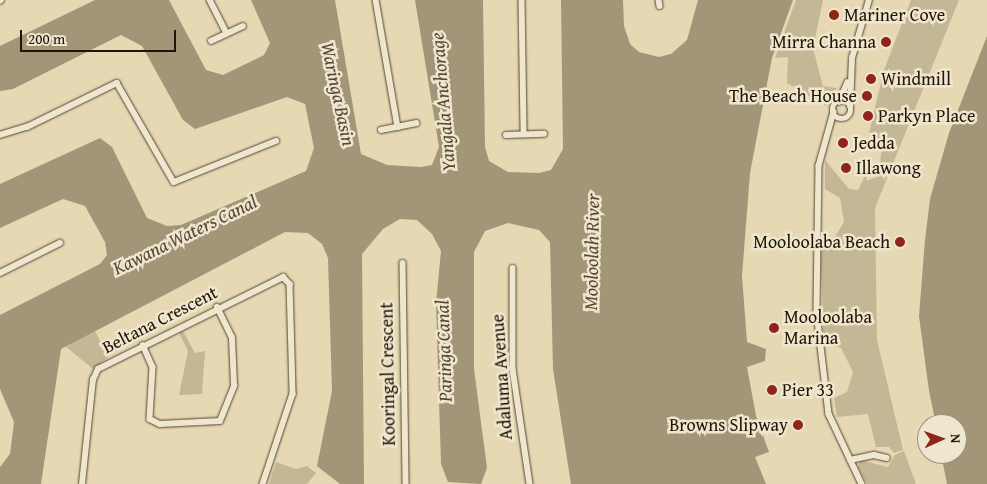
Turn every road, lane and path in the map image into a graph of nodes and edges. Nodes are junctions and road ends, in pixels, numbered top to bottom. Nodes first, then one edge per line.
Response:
1 (210, 0) edge
2 (376, 0) edge
3 (522, 0) edge
4 (869, 0) edge
5 (243, 26) dead end
6 (227, 33) junction
7 (211, 41) dead end
8 (850, 69) junction
9 (838, 102) junction
10 (850, 106) junction
11 (834, 112) junction
12 (841, 119) junction
13 (416, 123) dead end
14 (398, 127) junction
15 (381, 130) dead end
16 (524, 134) junction
17 (544, 134) dead end
18 (0, 135) edge
19 (506, 135) dead end
20 (826, 136) junction
21 (276, 141) dead end
22 (60, 243) dead end
23 (403, 263) dead end
24 (513, 268) dead end
25 (0, 273) edge
26 (217, 307) junction
27 (143, 345) junction
28 (887, 458) dead end
29 (850, 460) junction
30 (82, 484) edge
31 (263, 484) edge
32 (406, 484) edge
33 (530, 484) edge
34 (862, 484) edge

1 - 6 street
2 - 14 street
3 - 16 street
4 - 8 street
5 - 6 street
6 - 7 street
8 - 9 street
8 - 10 street
9 - 10 street
9 - 11 street
10 - 12 street
11 - 12 street
11 - 20 street
12 - 20 street
13 - 14 street
14 - 15 street
16 - 17 street
16 - 19 street
18 - 21 street
20 - 29 street
22 - 25 street
23 - 32 street, Kooringal Crescent
24 - 33 street, Adaluma Avenue
26 - 27 street, Beltana Crescent
26 - 27 street
26 - 31 street, Beltana Crescent
27 - 30 street, Beltana Crescent
28 - 29 street
29 - 34 street

